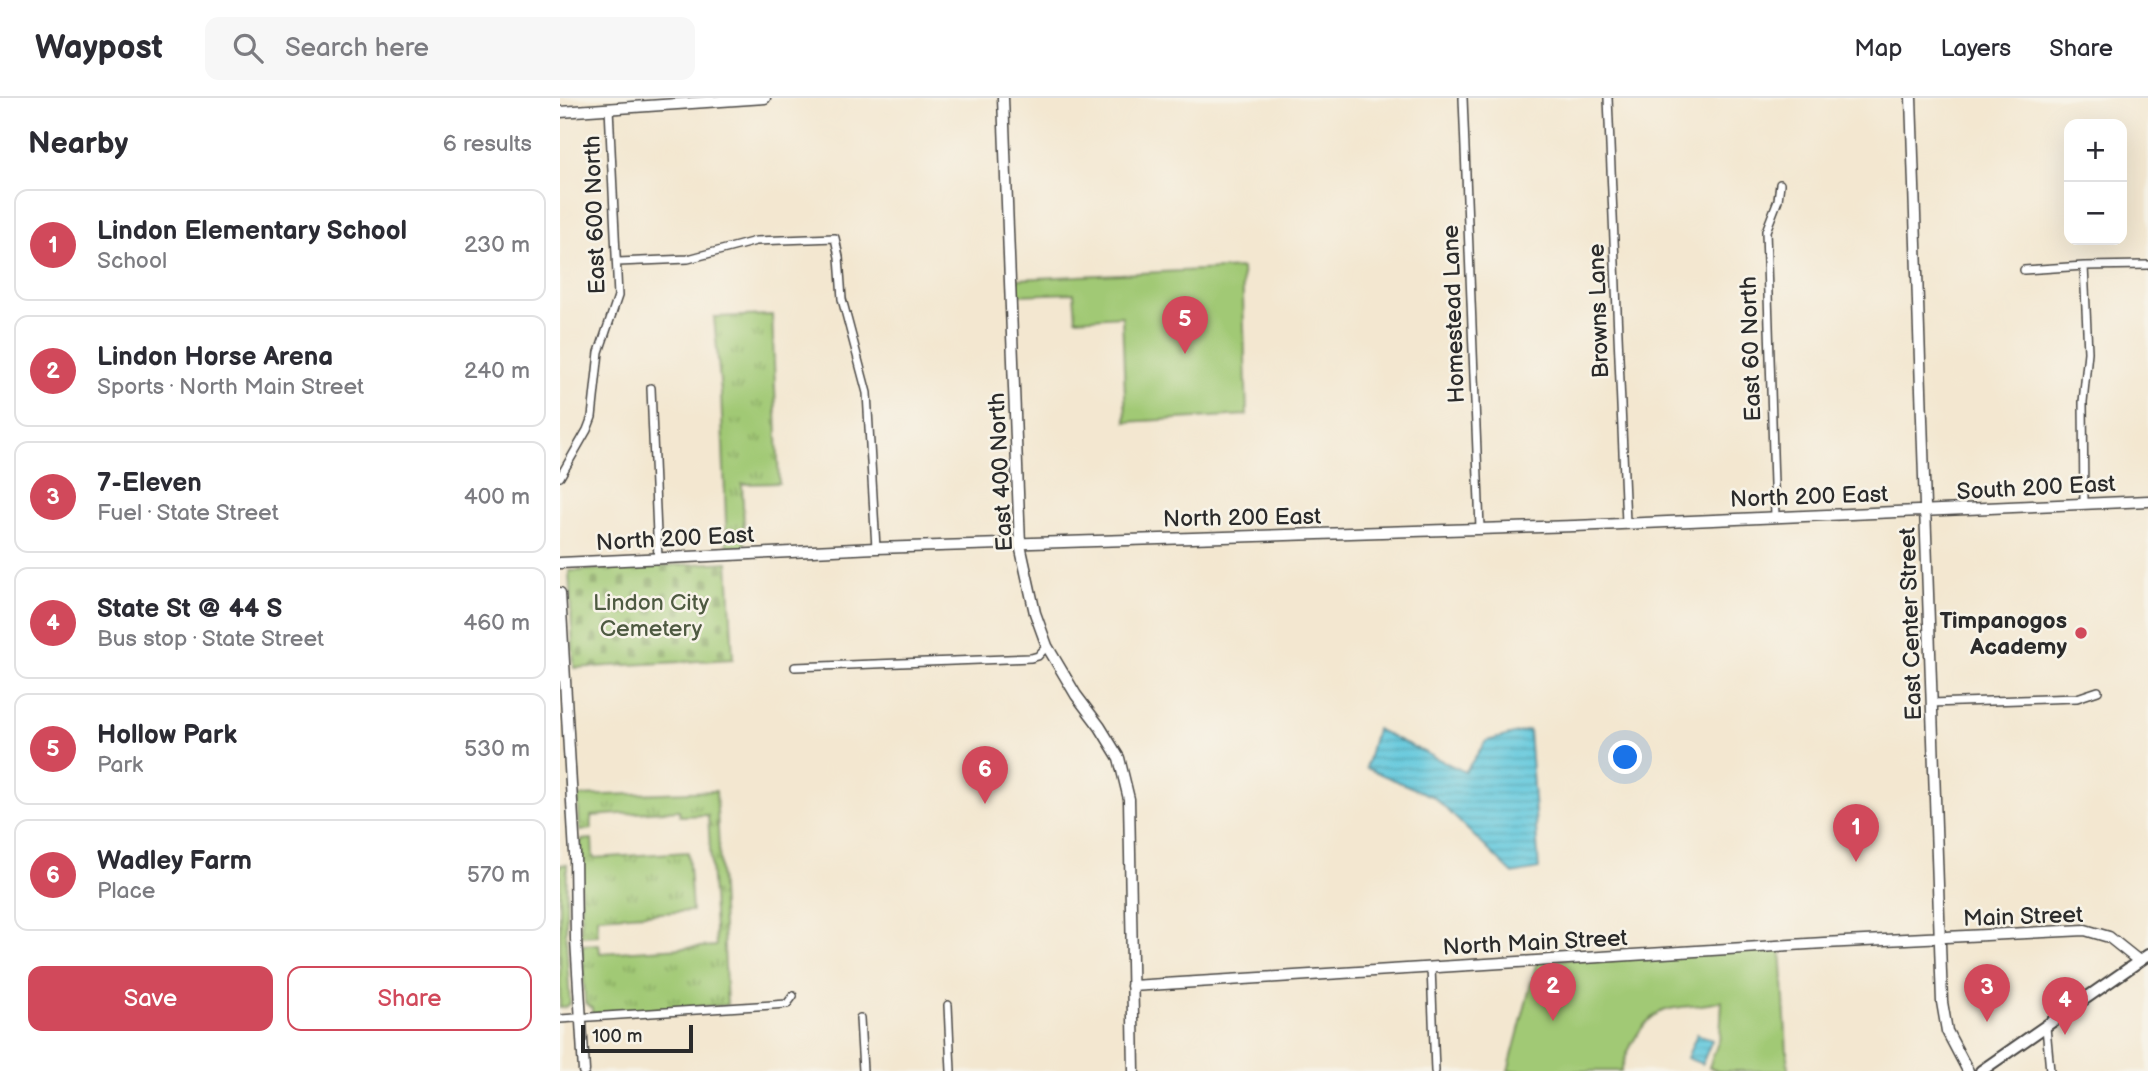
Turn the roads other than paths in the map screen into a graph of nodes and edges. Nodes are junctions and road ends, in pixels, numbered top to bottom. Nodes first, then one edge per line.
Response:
1 (765, 98) edge
2 (1003, 98) edge
3 (1463, 98) edge
4 (1608, 98) edge
5 (1911, 98) edge
6 (609, 108) junction
7 (560, 111) edge
8 (1780, 184) dead end
9 (618, 262) junction
10 (2148, 265) edge
11 (2084, 266) junction
12 (2024, 271) dead end
13 (651, 388) dead end
14 (560, 477) edge
15 (2148, 501) edge
16 (2084, 503) junction
17 (1926, 512) junction
18 (1776, 516) junction
19 (1626, 523) junction
20 (1480, 528) junction
21 (1020, 545) junction
22 (876, 548) junction
23 (657, 559) junction
24 (560, 564) edge
25 (560, 593) edge
26 (1047, 646) junction
27 (795, 667) dead end
28 (2098, 691) dead end
29 (1931, 703) junction
30 (564, 738) edge
31 (1941, 938) junction
32 (2143, 958) edge
33 (1432, 967) junction
34 (1132, 986) junction
35 (793, 996) dead end
36 (948, 1004) dead end
37 (860, 1017) dead end
38 (580, 1018) junction
39 (560, 1019) edge
40 (2046, 1027) junction
41 (584, 1071) edge
42 (863, 1071) edge
43 (951, 1071) edge
44 (1134, 1071) edge
45 (1435, 1071) edge
46 (1968, 1071) edge
47 (1981, 1071) edge
48 (2050, 1071) edge

1 - 6 street
2 - 21 street, East 400 North
3 - 20 street, Homestead Lane
4 - 19 street, Browns Lane
5 - 17 street, East Center Street
6 - 7 street
6 - 9 street, East 600 North
8 - 18 street, East 60 North
9 - 14 street, East 600 North
9 - 22 street
10 - 11 street
11 - 12 street
11 - 16 street
13 - 23 street
15 - 16 street, South 200 East
16 - 17 street, South 200 East
17 - 18 street, North 200 East
17 - 29 street, East Center Street
18 - 19 street, North 200 East
19 - 20 street, North 200 East
20 - 21 street, North 200 East
21 - 22 street, North 200 East
21 - 26 street, East 400 North
22 - 23 street, North 200 East
23 - 24 street, North 200 East
25 - 30 street
26 - 27 street
26 - 34 street, East 400 North
28 - 29 street
29 - 31 street, East Center Street
30 - 38 street
31 - 32 street, Main Street
31 - 33 street, North Main Street
31 - 46 street, East Center Street
32 - 40 main road
33 - 34 street, North Main Street
33 - 45 street
34 - 44 street, East 400 North
35 - 38 street
36 - 43 street
37 - 42 street
38 - 39 street
38 - 41 street
40 - 47 main road
40 - 48 street

